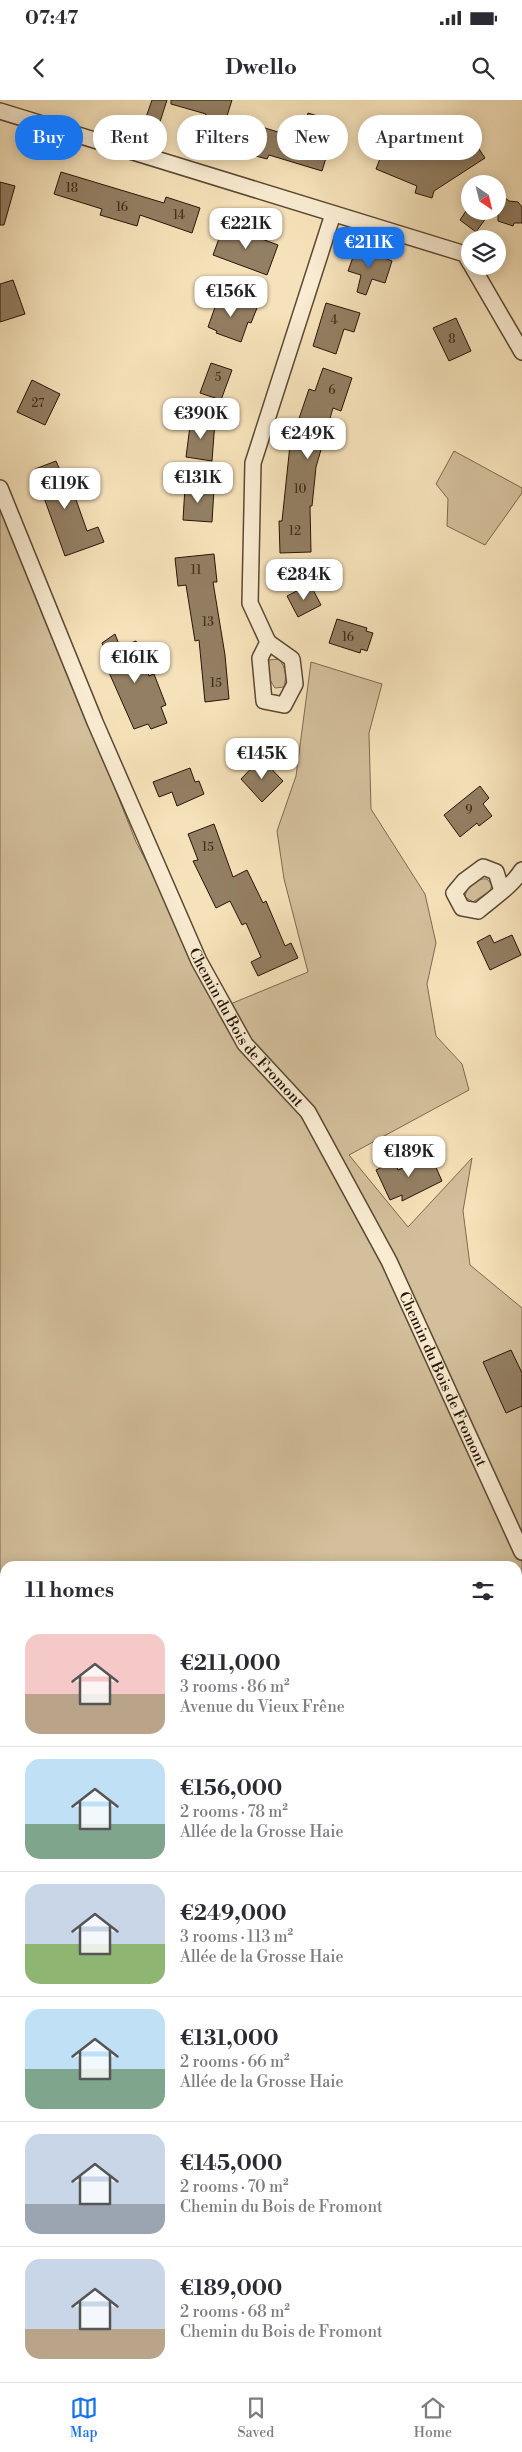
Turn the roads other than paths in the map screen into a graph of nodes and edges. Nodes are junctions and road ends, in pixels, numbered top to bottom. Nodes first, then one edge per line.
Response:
1 (0, 111) edge
2 (333, 214) junction
3 (461, 253) edge
4 (477, 275) edge
5 (522, 352) edge
6 (0, 488) edge
7 (268, 642) dead end
8 (522, 870) edge
9 (502, 891) dead end
10 (522, 1552) edge

1 - 2 street
2 - 3 street
2 - 7 street
4 - 5 street
6 - 10 street, Chemin du Bois de Fromont
8 - 9 street

